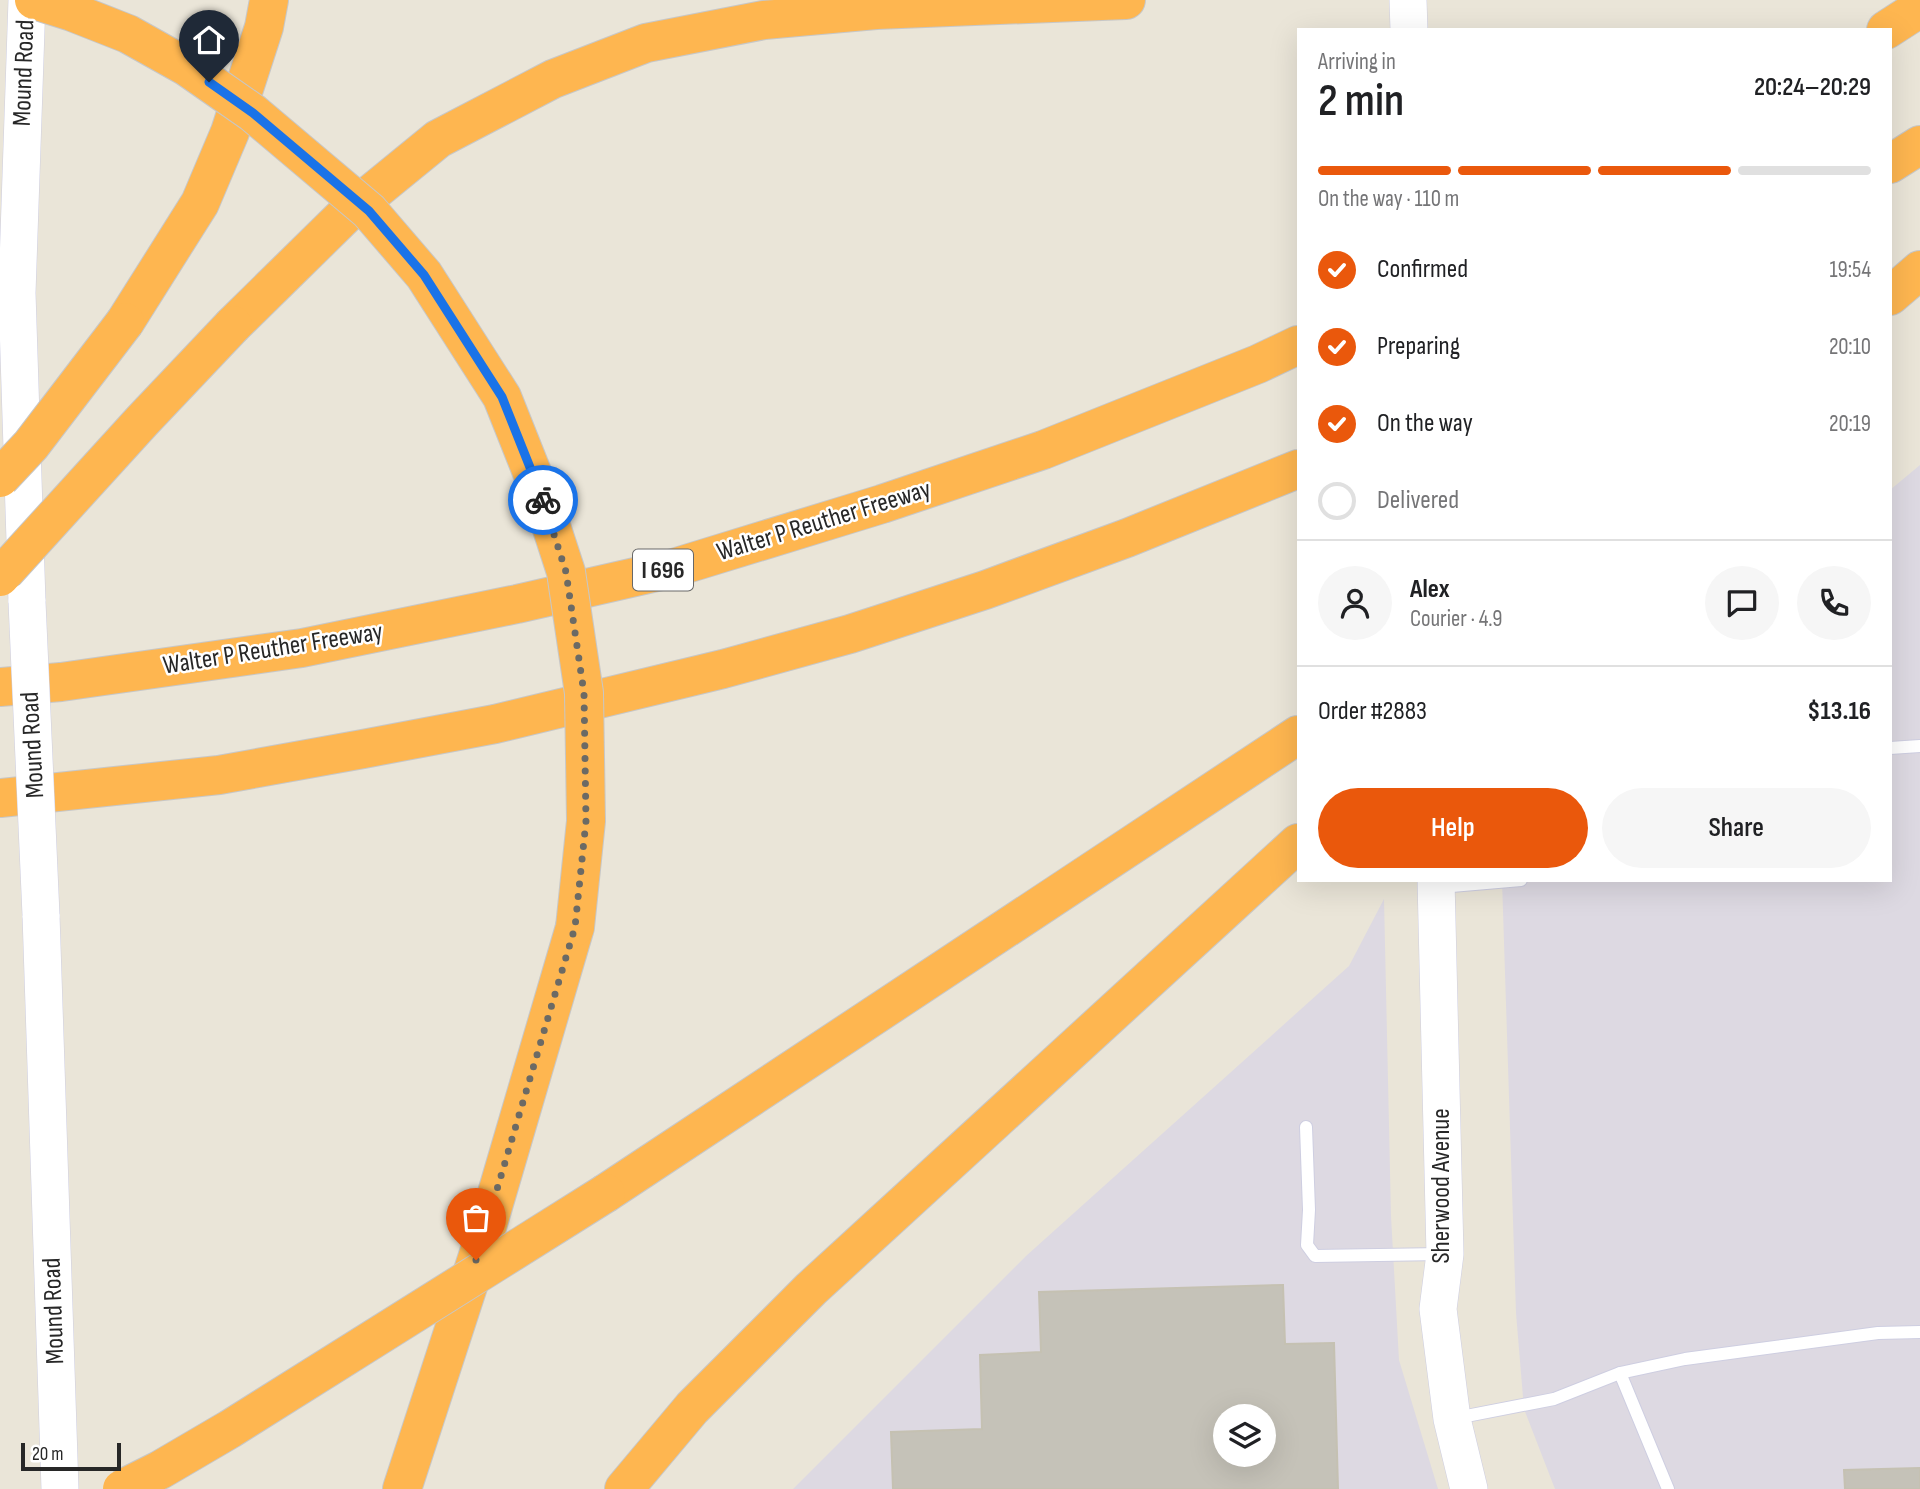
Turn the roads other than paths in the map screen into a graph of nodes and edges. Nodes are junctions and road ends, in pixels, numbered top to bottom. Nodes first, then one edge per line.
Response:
1 (27, 0) edge
2 (34, 0) edge
3 (269, 0) edge
4 (1126, 0) edge
5 (1408, 0) edge
6 (1920, 8) edge
7 (1409, 28) edge
8 (1889, 28) edge
9 (1920, 145) edge
10 (1892, 163) edge
11 (1920, 270) edge
12 (1892, 294) edge
13 (1297, 345) edge
14 (1297, 469) edge
15 (0, 478) edge
16 (0, 577) edge
17 (0, 687) edge
18 (1297, 736) edge
19 (1920, 746) edge
20 (1892, 748) edge
21 (0, 798) edge
22 (1297, 844) edge
23 (1478, 882) edge
24 (1436, 884) edge
25 (1306, 1127) dead end
26 (1445, 1254) junction
27 (1920, 1332) edge
28 (1620, 1373) junction
29 (1452, 1419) junction
30 (60, 1489) edge
31 (122, 1489) edge
32 (402, 1489) edge
33 (624, 1489) edge
34 (1469, 1489) edge
35 (1668, 1489) edge

1 - 30 street, Mound Road, bridge
2 - 32 highway, bridge
3 - 15 highway, bridge
4 - 16 highway, bridge
5 - 7 street
6 - 8 highway
9 - 10 highway
11 - 12 highway
13 - 17 highway, Walter P Reuther Freeway / I 696
14 - 21 highway
18 - 31 highway, bridge
19 - 20 lane
22 - 33 highway
23 - 24 lane
24 - 26 street, Sherwood Avenue
25 - 26 lane
26 - 29 street, Sherwood Avenue
27 - 28 lane
28 - 29 lane
28 - 35 lane
29 - 34 street, Sherwood Avenue

